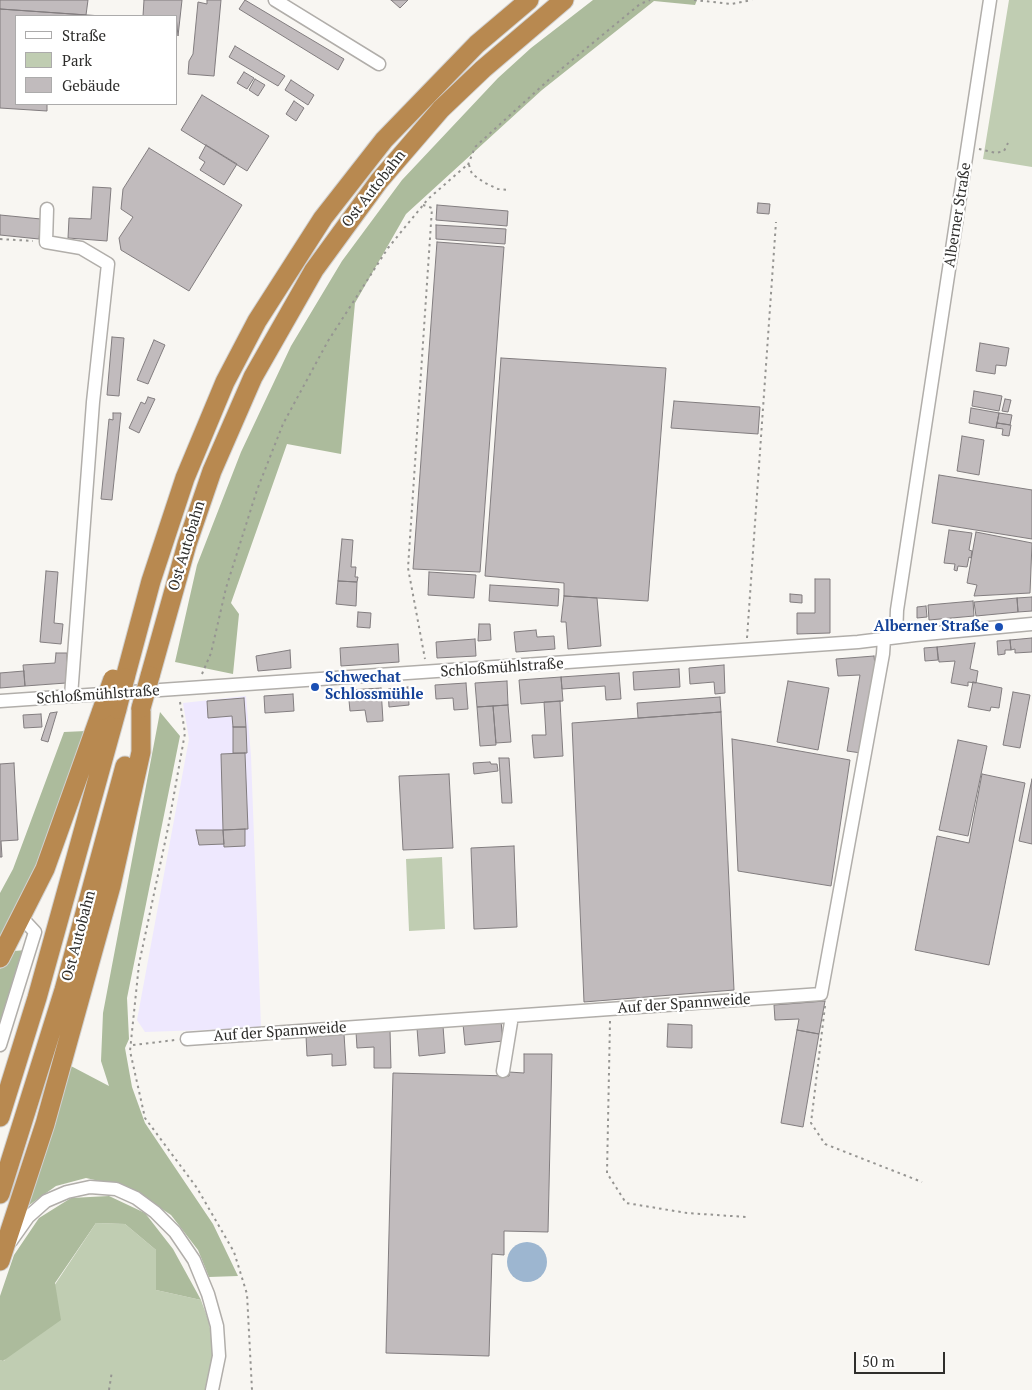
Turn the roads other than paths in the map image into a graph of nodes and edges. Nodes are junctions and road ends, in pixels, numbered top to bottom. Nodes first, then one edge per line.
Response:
1 (275, 0) edge
2 (529, 0) edge
3 (564, 0) edge
4 (990, 0) edge
5 (379, 64) dead end
6 (47, 209) dead end
7 (1032, 624) edge
8 (890, 638) junction
9 (71, 696) junction
10 (0, 701) edge
11 (141, 708) junction
12 (109, 710) junction
13 (22, 918) junction
14 (0, 958) edge
15 (512, 1016) junction
16 (187, 1039) road end
17 (0, 1044) edge
18 (503, 1071) dead end
19 (0, 1117) edge
20 (0, 1194) edge
21 (1, 1257) edge
22 (212, 1390) edge

1 - 5 street
2 - 12 highway, Ost Autobahn, bridge
3 - 11 highway, Ost Autobahn, bridge
4 - 8 street, Alberner Straße
6 - 9 street
7 - 8 street, Schloßmühlstraße
8 - 9 street, Schloßmühlstraße
8 - 15 street, Auf der Spannweide
9 - 10 street, Schloßmühlstraße
11 - 20 highway, Ost Autobahn
11 - 21 highway
12 - 13 highway
12 - 19 highway, Ost Autobahn
13 - 14 highway
13 - 17 street
15 - 16 street, Auf der Spannweide
15 - 18 street
21 - 22 street

